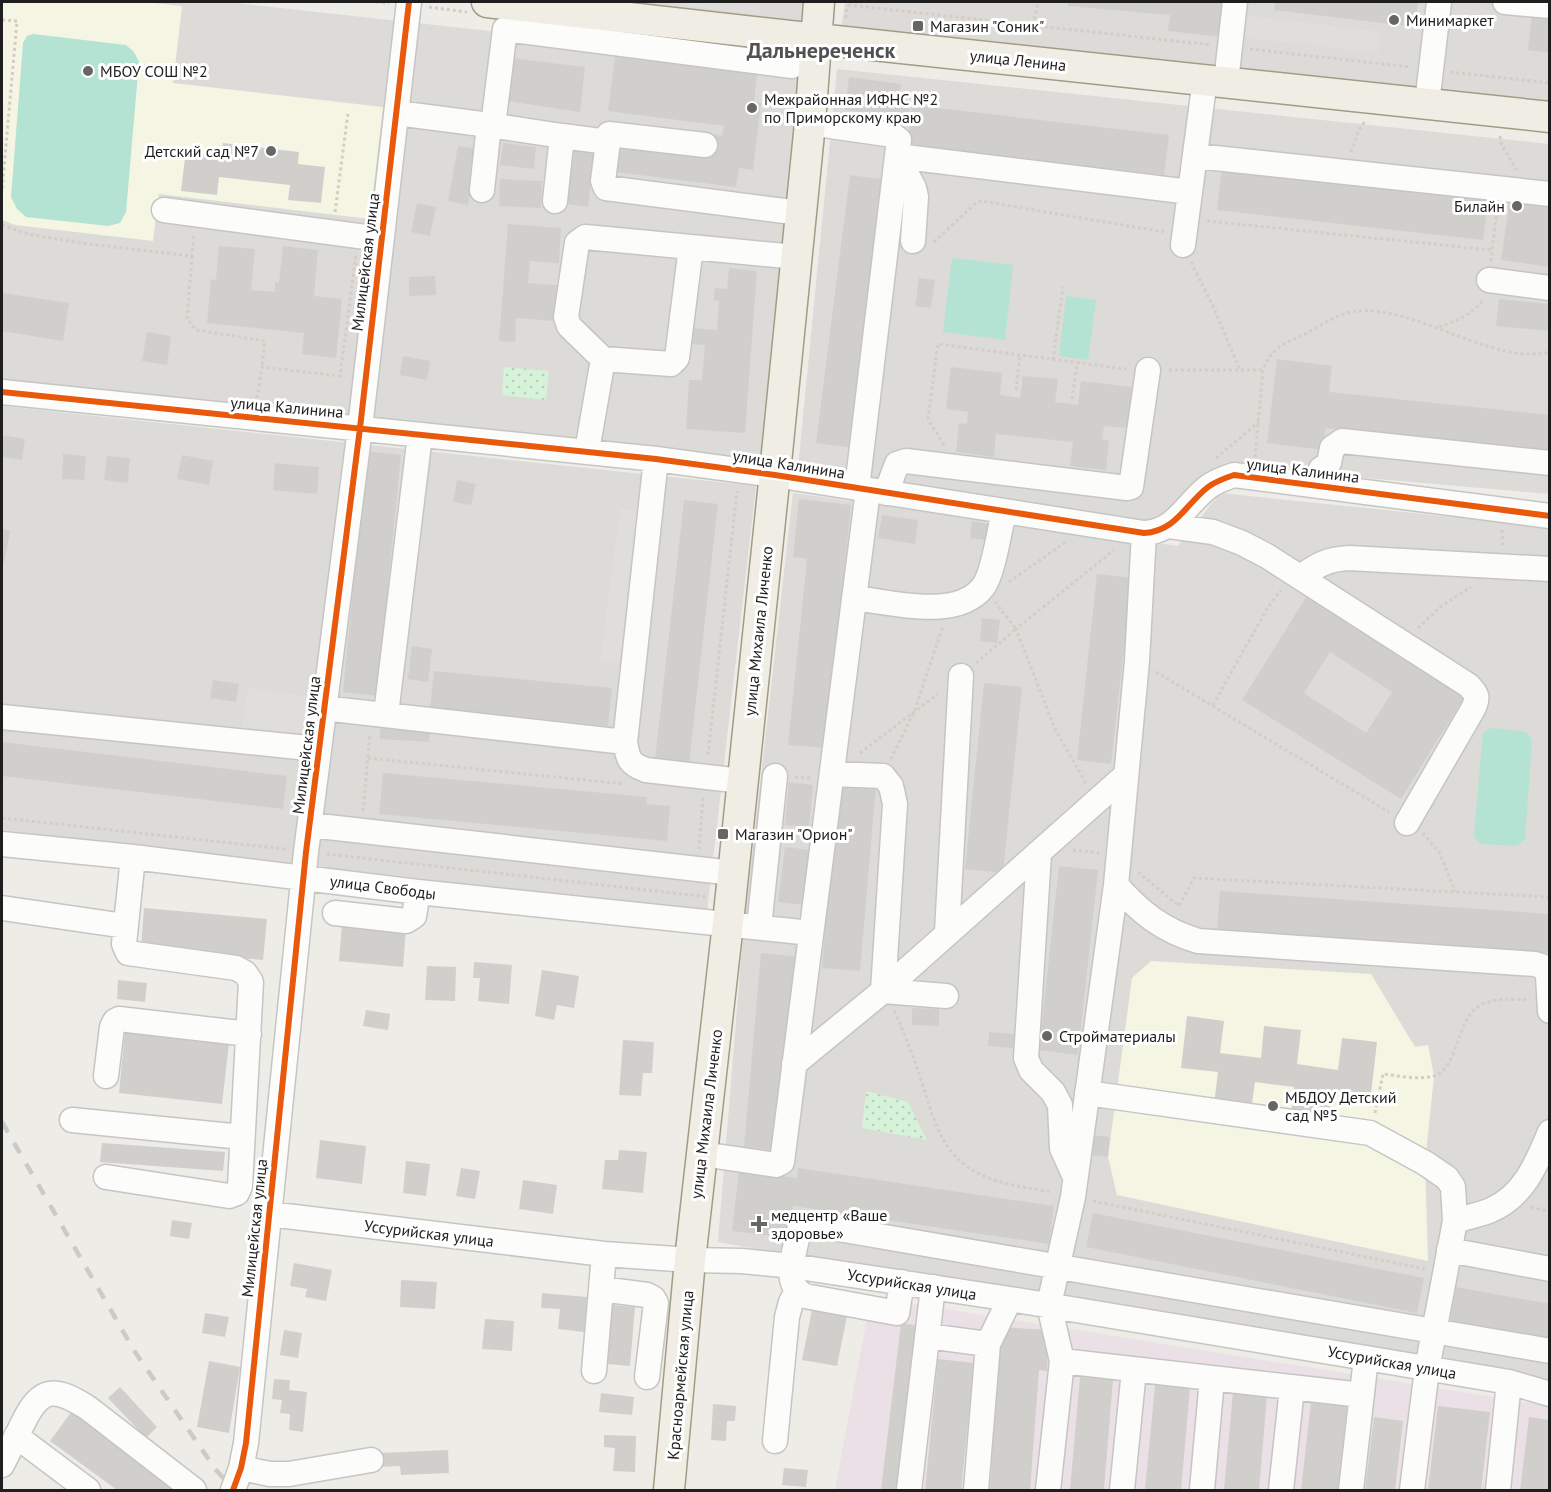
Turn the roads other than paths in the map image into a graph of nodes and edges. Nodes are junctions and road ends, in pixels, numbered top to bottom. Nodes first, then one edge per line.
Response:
1 (409, 2) edge
2 (829, 2) edge
3 (1235, 2) edge
4 (1439, 2) edge
5 (1505, 2) edge
6 (1550, 6) edge
7 (662, 11) edge
8 (501, 12) edge
9 (817, 39) junction
10 (792, 66) dead end
11 (1216, 81) junction
12 (1427, 103) junction
13 (397, 113) junction
14 (1550, 117) edge
15 (810, 123) junction
16 (491, 126) junction
17 (562, 136) junction
18 (608, 142) junction
19 (705, 145) dead end
20 (897, 156) junction
21 (1196, 156) junction
22 (482, 190) dead end
23 (1190, 192) junction
24 (1550, 194) edge
25 (555, 201) dead end
26 (164, 210) dead end
27 (800, 213) junction
28 (370, 237) junction
29 (913, 241) road end
30 (1183, 245) road end
31 (691, 247) junction
32 (796, 257) junction
33 (1489, 280) road end
34 (1550, 288) edge
35 (603, 359) junction
36 (1148, 370) road end
37 (2, 392) edge
38 (360, 428) junction
39 (420, 435) junction
40 (587, 451) junction
41 (656, 459) junction
42 (1550, 463) edge
43 (1321, 469) dead end
44 (775, 475) junction
45 (871, 490) junction
46 (1004, 511) junction
47 (1550, 516) edge
48 (1169, 526) junction
49 (1144, 533) junction
50 (1550, 569) edge
51 (1300, 577) junction
52 (854, 598) junction
53 (962, 676) road end
54 (323, 708) junction
55 (379, 713) junction
56 (2, 717) edge
57 (625, 742) junction
58 (318, 749) junction
59 (832, 774) junction
60 (1126, 775) junction
61 (775, 776) road end
62 (742, 781) junction
63 (1407, 823) road end
64 (310, 825) junction
65 (2, 844) edge
66 (1042, 850) junction
67 (133, 857) junction
68 (304, 877) junction
69 (1116, 885) junction
70 (418, 892) junction
71 (730, 898) junction
72 (2, 908) edge
73 (335, 913) dead end
74 (125, 926) junction
75 (759, 927) junction
76 (947, 932) junction
77 (811, 933) junction
78 (883, 991) junction
79 (946, 996) dead end
80 (1549, 1007) edge
81 (249, 1034) junction
82 (794, 1064) junction
83 (106, 1076) dead end
84 (1087, 1093) junction
85 (72, 1120) dead end
86 (1550, 1132) edge
87 (242, 1137) junction
88 (702, 1154) junction
89 (106, 1177) dead end
90 (1074, 1187) junction
91 (269, 1214) junction
92 (1455, 1221) junction
93 (604, 1254) junction
94 (690, 1260) junction
95 (1447, 1261) junction
96 (1059, 1265) junction
97 (792, 1266) junction
98 (1550, 1269) edge
99 (902, 1282) junction
100 (933, 1287) junction
101 (601, 1289) junction
102 (797, 1292) junction
103 (1010, 1299) junction
104 (1049, 1305) junction
105 (897, 1313) junction
106 (928, 1327) junction
107 (1434, 1331) junction
108 (988, 1344) junction
109 (1550, 1351) edge
110 (1366, 1358) junction
111 (1062, 1361) junction
112 (1427, 1369) junction
113 (1134, 1370) junction
114 (594, 1371) dead end
115 (647, 1377) dead end
116 (1212, 1378) junction
117 (1509, 1383) junction
118 (1292, 1388) junction
119 (1550, 1394) edge
120 (1362, 1395) junction
121 (16, 1436) junction
122 (775, 1441) dead end
123 (371, 1460) dead end
124 (2, 1465) edge
125 (242, 1468) junction
126 (88, 1491) edge
127 (194, 1491) edge
128 (233, 1491) edge
129 (258, 1491) edge
130 (669, 1491) edge
131 (909, 1491) edge
132 (976, 1491) edge
133 (1048, 1491) edge
134 (1122, 1491) edge
135 (1202, 1491) edge
136 (1281, 1491) edge
137 (1351, 1491) edge
138 (1412, 1491) edge
139 (1498, 1491) edge

1 - 13 street, Милицейская улица
2 - 9 main road, улица Михаила Личенко
3 - 11 street
4 - 12 street
5 - 6 street
7 - 8 main road, улица Ленина
7 - 9 main road, улица Ленина
8 - 10 street
8 - 16 street
9 - 11 main road, улица Ленина
9 - 15 main road, улица Михаила Личенко
11 - 12 main road, улица Ленина
11 - 21 street
12 - 14 main road, улица Ленина
13 - 16 street
13 - 28 street, Милицейская улица
15 - 20 street
15 - 27 main road, улица Михаила Личенко
16 - 17 street
16 - 22 street
17 - 18 street
17 - 25 street
18 - 19 street
18 - 27 street
20 - 23 street
20 - 29 street
20 - 45 street
21 - 23 street
21 - 24 street
23 - 30 street
26 - 28 street
27 - 32 main road, улица Михаила Личенко
28 - 38 street, Милицейская улица
31 - 32 street
31 - 35 street
31 - 35 street
32 - 44 main road, улица Михаила Личенко
33 - 34 street
35 - 40 street
36 - 45 street
37 - 38 street, улица Калинина
38 - 39 street, улица Калинина
38 - 54 street, Милицейская улица
39 - 40 street, улица Калинина
39 - 55 street
40 - 41 street, улица Калинина
41 - 44 street, улица Калинина
41 - 57 street
42 - 43 street
44 - 45 street, улица Калинина
44 - 62 main road, улица Михаила Личенко
45 - 46 street, улица Калинина
45 - 52 street
46 - 49 street, улица Калинина
46 - 52 street
47 - 48 street, улица Калинина
48 - 49 street, улица Калинина
48 - 51 street
49 - 60 street
50 - 51 street
51 - 63 street
52 - 59 street
53 - 76 street
54 - 55 street
54 - 58 street, Милицейская улица
55 - 57 street
56 - 58 street
57 - 62 street
58 - 64 street, Милицейская улица
59 - 77 street
59 - 78 street
60 - 66 street
60 - 69 street
61 - 75 street
62 - 71 main road, улица Михаила Личенко
64 - 68 street, Милицейская улица
64 - 71 street
65 - 67 street, улица Свободы
66 - 76 street
66 - 90 street
67 - 68 street, улица Свободы
67 - 74 street
68 - 70 street, улица Свободы
68 - 91 street, Милицейская улица
69 - 80 street
69 - 84 street
70 - 71 street, улица Свободы
70 - 73 street
71 - 75 street
71 - 88 main road, улица Михаила Личенко
72 - 74 street
74 - 81 street
75 - 77 street
76 - 78 street
77 - 82 street
78 - 79 street
78 - 82 street
81 - 83 street
81 - 87 street
82 - 88 street
84 - 90 street
84 - 92 street
85 - 87 street
86 - 92 street
87 - 89 street
88 - 94 main road, улица Михаила Личенко
90 - 96 street
91 - 93 street, Уссурийская улица
91 - 125 street, Милицейская улица
92 - 95 street
93 - 94 street, Уссурийская улица
93 - 101 street
94 - 97 street, Уссурийская улица
94 - 130 main road, Красноармейская улица
95 - 98 street
95 - 107 street
96 - 97 street
96 - 104 street
96 - 107 street
97 - 99 street, Уссурийская улица
97 - 102 street
99 - 100 street, Уссурийская улица
99 - 105 street
100 - 103 street, Уссурийская улица
100 - 106 street
101 - 114 street
101 - 115 street
102 - 105 street
102 - 122 street
103 - 104 street, Уссурийская улица
103 - 108 street
104 - 110 street, Уссурийская улица
104 - 111 street
105 - 106 street
106 - 108 street
106 - 131 street
107 - 109 street
107 - 112 street
108 - 132 street
110 - 112 street, Уссурийская улица
110 - 120 street
111 - 113 street
111 - 133 street
112 - 117 street, Уссурийская улица
112 - 138 street
113 - 116 street
113 - 134 street
116 - 118 street
116 - 135 street
117 - 119 street, Уссурийская улица
117 - 139 street
118 - 120 street
118 - 136 street
120 - 137 street
121 - 124 street
121 - 126 street
121 - 127 street
123 - 125 street
125 - 128 street, Милицейская улица
125 - 129 street

